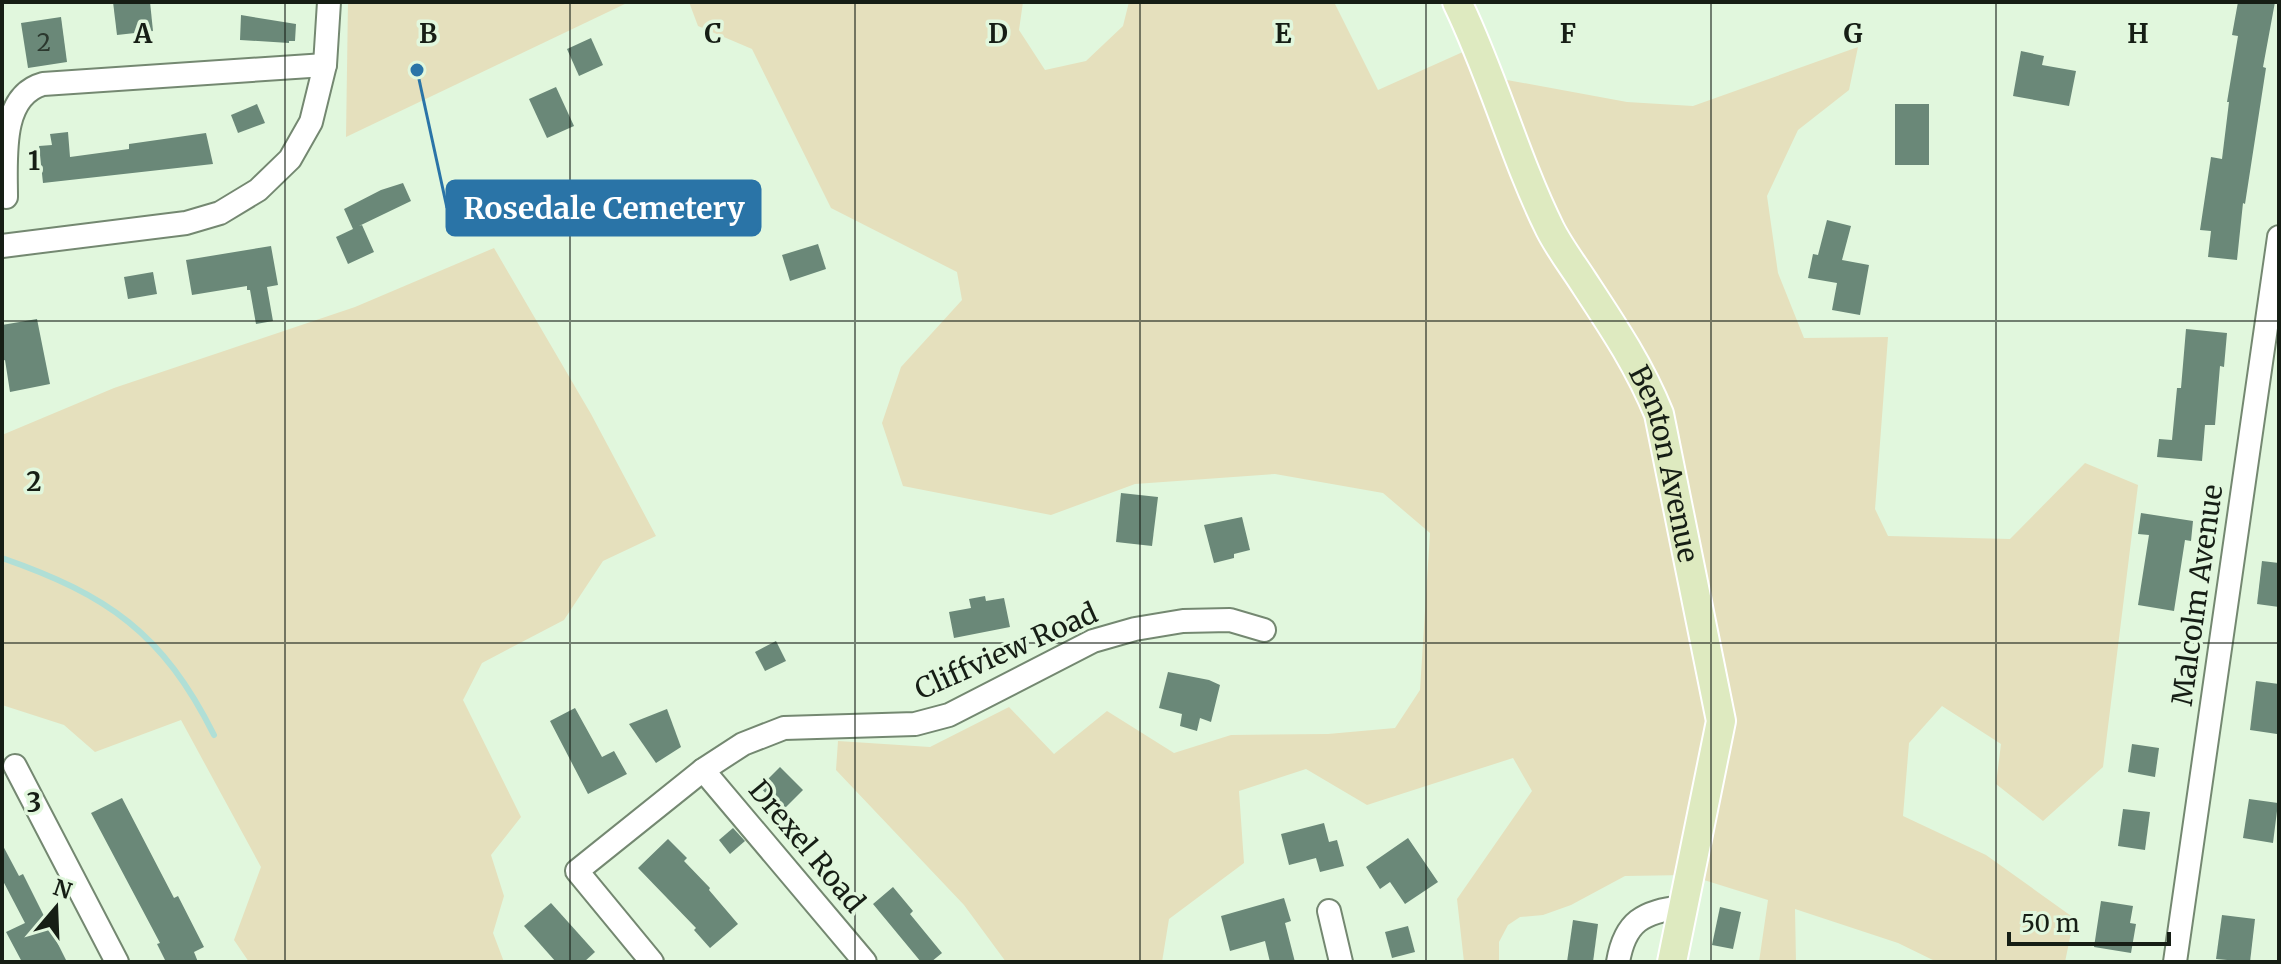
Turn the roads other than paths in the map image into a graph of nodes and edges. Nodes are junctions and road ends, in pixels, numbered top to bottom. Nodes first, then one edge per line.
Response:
1 (329, 2) edge
2 (1457, 2) edge
3 (325, 65) junction
4 (6, 197) dead end
5 (2279, 237) edge
6 (2, 246) edge
7 (1264, 630) dead end
8 (15, 766) dead end
9 (703, 770) junction
10 (1682, 907) junction
11 (1329, 911) dead end
12 (117, 962) edge
13 (652, 962) edge
14 (865, 962) edge
15 (1341, 962) edge
16 (1618, 962) edge
17 (1672, 962) edge
18 (2175, 962) edge

1 - 3 street
2 - 10 main road, Benton Avenue
3 - 4 street
3 - 6 street
5 - 18 street, Malcolm Avenue
7 - 9 street, Cliffview Road
8 - 12 street
9 - 13 street, Cliffview Road
9 - 14 street, Drexel Road
10 - 16 street
10 - 17 main road, Benton Avenue
11 - 15 street

